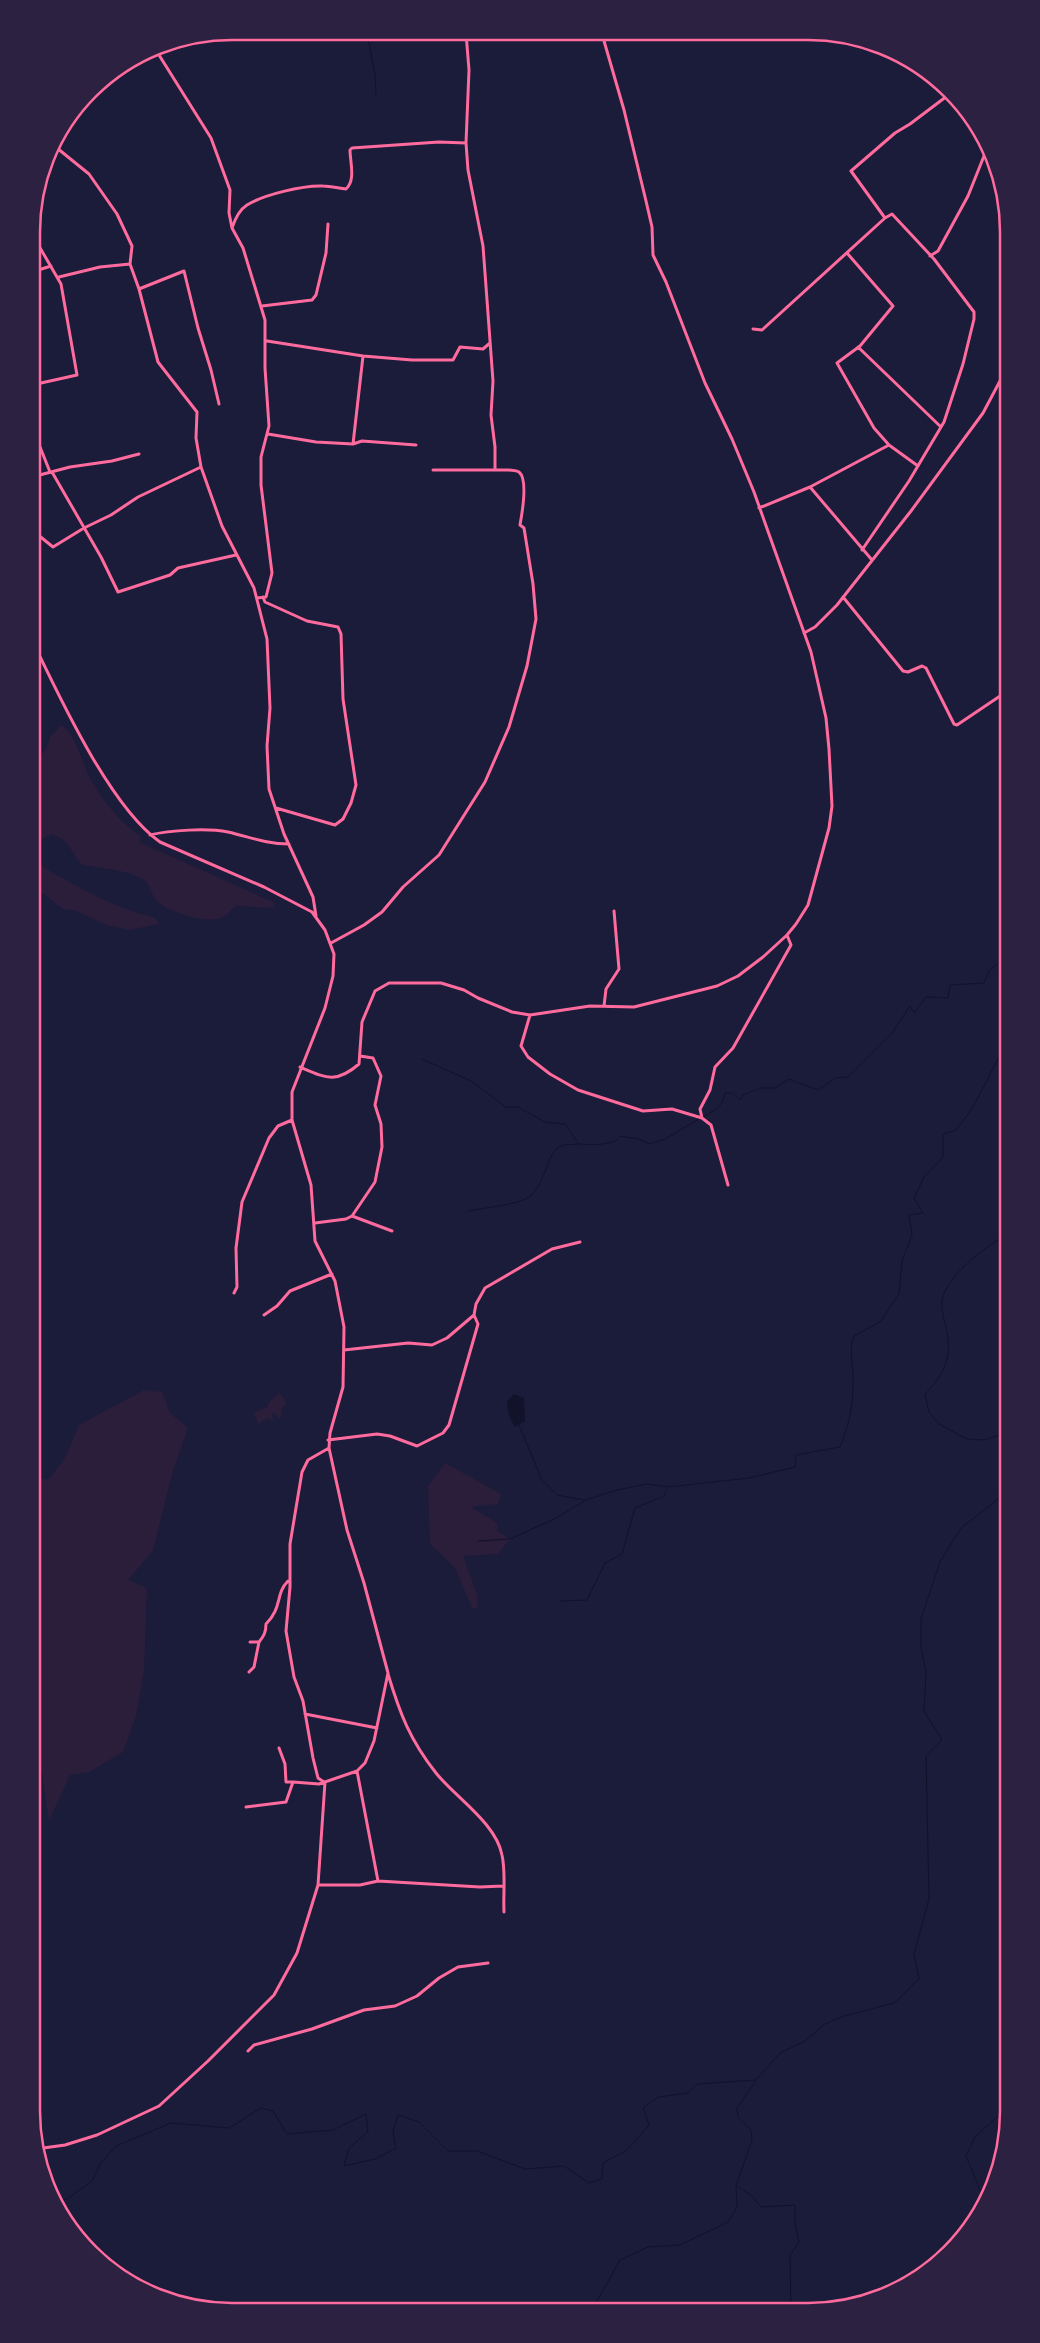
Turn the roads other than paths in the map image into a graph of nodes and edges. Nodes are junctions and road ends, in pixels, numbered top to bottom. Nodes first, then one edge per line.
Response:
1 (467, 40) edge
2 (604, 40) edge
3 (159, 55) edge
4 (945, 97) edge
5 (466, 144) junction
6 (59, 150) edge
7 (984, 156) edge
8 (885, 218) junction
9 (328, 224) dead end
10 (232, 228) junction
11 (40, 247) edge
12 (847, 253) junction
13 (930, 256) junction
14 (130, 264) junction
15 (51, 266) junction
16 (40, 269) edge
17 (59, 277) junction
18 (139, 289) junction
19 (262, 306) junction
20 (754, 329) dead end
21 (266, 341) junction
22 (490, 343) junction
23 (858, 347) junction
24 (363, 356) junction
25 (1000, 381) edge
26 (40, 383) edge
27 (219, 404) dead end
28 (941, 427) junction
29 (268, 434) junction
30 (353, 444) junction
31 (416, 445) dead end
32 (889, 445) junction
33 (40, 446) edge
34 (139, 454) dead end
35 (918, 466) junction
36 (201, 467) junction
37 (433, 470) dead end
38 (495, 470) junction
39 (51, 472) junction
40 (40, 475) edge
41 (810, 487) junction
42 (759, 508) junction
43 (84, 528) junction
44 (40, 536) edge
45 (862, 550) junction
46 (236, 555) junction
47 (872, 560) junction
48 (263, 597) junction
49 (844, 597) junction
50 (257, 598) junction
51 (804, 633) junction
52 (40, 655) edge
53 (1000, 696) edge
54 (276, 808) junction
55 (149, 835) junction
56 (289, 844) junction
57 (614, 911) dead end
58 (316, 917) junction
59 (787, 936) junction
60 (331, 943) junction
61 (604, 1006) junction
62 (530, 1015) junction
63 (360, 1056) junction
64 (300, 1068) junction
65 (702, 1118) junction
66 (292, 1120) junction
67 (728, 1185) dead end
68 (352, 1216) junction
69 (315, 1223) junction
70 (392, 1231) dead end
71 (580, 1242) dead end
72 (332, 1274) junction
73 (234, 1293) dead end
74 (264, 1315) dead end
75 (474, 1315) junction
76 (344, 1350) junction
77 (328, 1440) junction
78 (329, 1448) junction
79 (288, 1581) junction
80 (250, 1642) dead end
81 (259, 1642) junction
82 (250, 1672) dead end
83 (388, 1673) junction
84 (305, 1714) junction
85 (377, 1728) junction
86 (279, 1748) dead end
87 (357, 1771) junction
88 (294, 1782) junction
89 (325, 1782) junction
90 (246, 1807) dead end
91 (378, 1881) junction
92 (318, 1885) junction
93 (503, 1886) junction
94 (504, 1912) dead end
95 (488, 1963) dead end
96 (248, 2051) dead end
97 (44, 2149) edge

1 - 5 street
2 - 42 street
3 - 10 street
4 - 8 street
5 - 10 street
5 - 22 street
6 - 14 street
7 - 13 street
8 - 12 street
8 - 13 street
9 - 19 street
10 - 19 street
11 - 15 street
12 - 20 street
12 - 23 street
13 - 28 street
14 - 17 street
14 - 18 street
15 - 16 street
15 - 17 street
17 - 26 street
18 - 27 street
18 - 36 street
19 - 21 street
21 - 24 street
21 - 29 street
22 - 24 street
22 - 38 street
23 - 28 street
23 - 32 street
24 - 30 street
25 - 47 street
28 - 35 street
29 - 30 street
29 - 48 street
30 - 31 street
32 - 35 street
32 - 41 street
33 - 39 street
34 - 39 street
35 - 45 street
36 - 43 street
36 - 46 street
37 - 38 street
38 - 60 street
39 - 40 street
39 - 43 street
41 - 42 street
41 - 45 street
42 - 51 street
43 - 44 street
43 - 46 street
45 - 47 street
46 - 50 street
47 - 49 street
48 - 50 street
48 - 54 street
49 - 51 street
49 - 53 street
50 - 54 street
51 - 59 street
52 - 55 street
54 - 56 street
55 - 56 street
55 - 58 street
56 - 58 street
57 - 61 street
58 - 60 street
59 - 61 street
59 - 65 street
60 - 64 street
61 - 62 street
62 - 63 street
62 - 65 street
63 - 64 street
63 - 68 street
64 - 66 street
65 - 67 street
66 - 69 street
66 - 73 street
68 - 69 street
68 - 70 street
69 - 72 street
71 - 75 street
72 - 74 street
72 - 76 street
75 - 76 street
75 - 77 street
76 - 77 street
77 - 78 street
78 - 79 street
78 - 83 street
79 - 81 street
79 - 84 street
80 - 81 street
81 - 82 street
83 - 85 street
83 - 93 street
84 - 85 street
84 - 89 street
85 - 87 street
86 - 88 street
87 - 89 street
87 - 91 street
88 - 89 street
88 - 90 street
89 - 92 street
91 - 92 street
91 - 93 street
92 - 97 street
93 - 94 street
95 - 96 street

